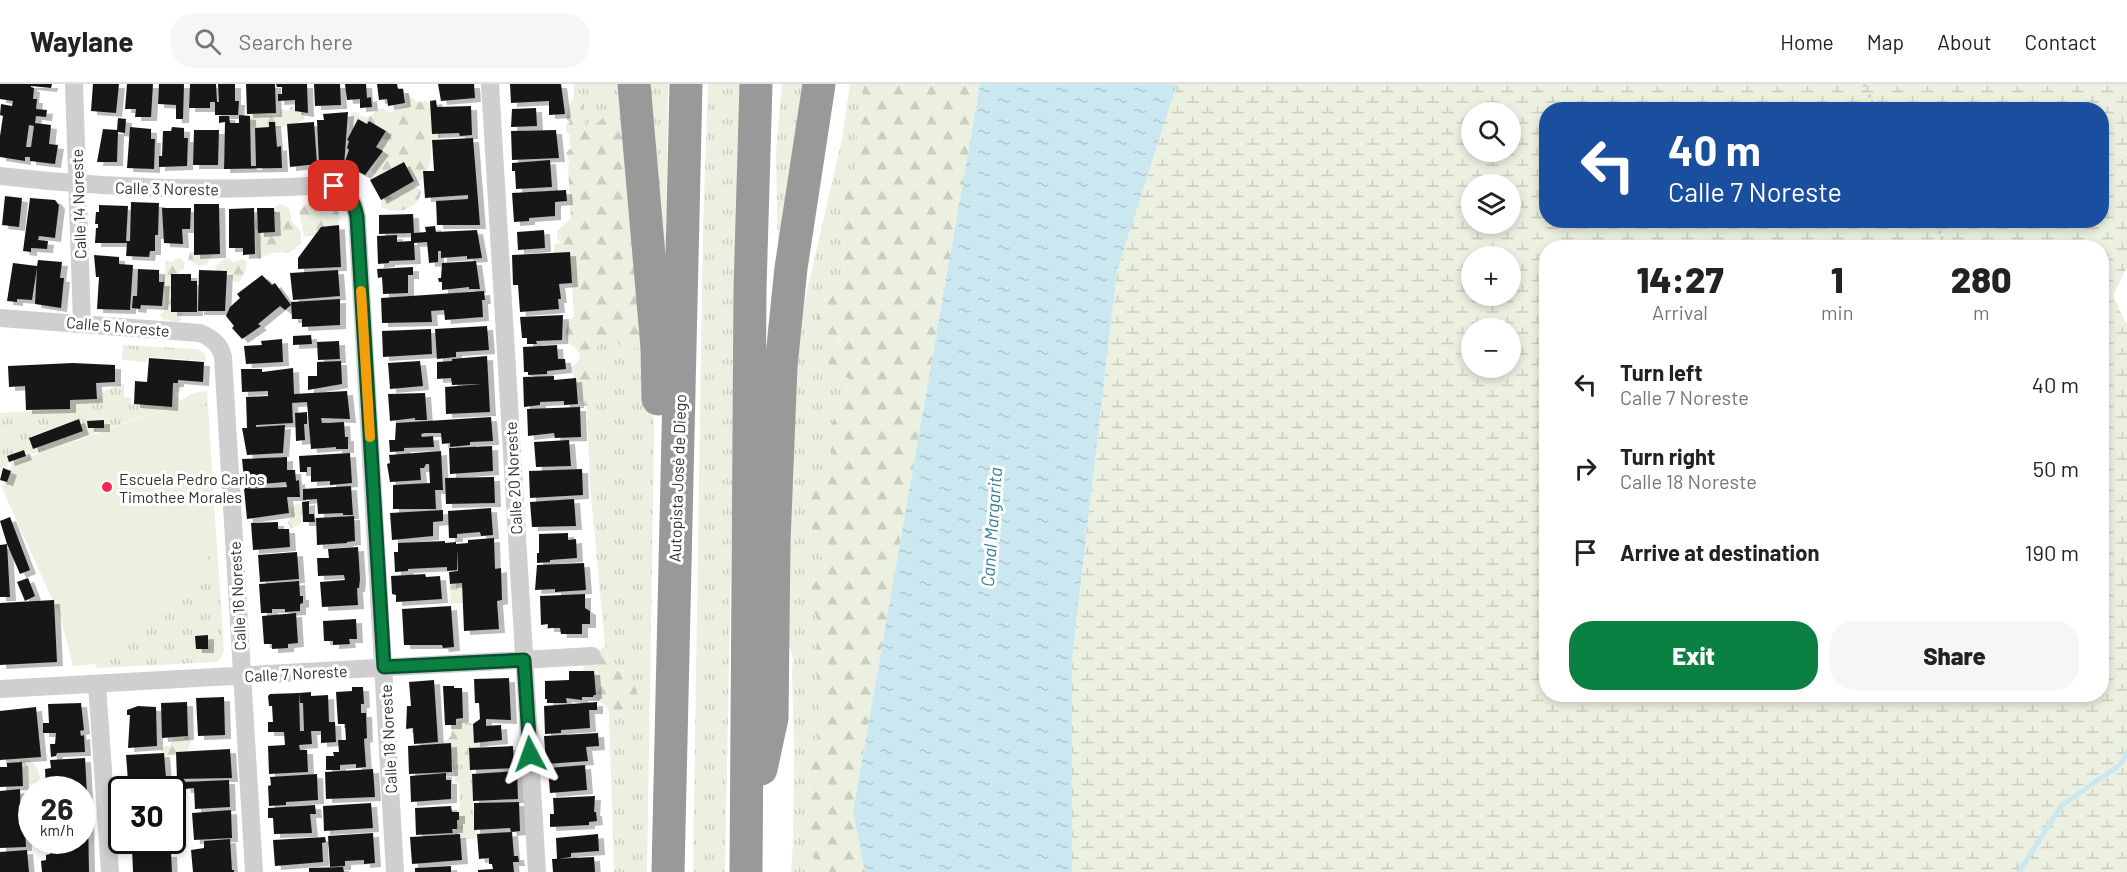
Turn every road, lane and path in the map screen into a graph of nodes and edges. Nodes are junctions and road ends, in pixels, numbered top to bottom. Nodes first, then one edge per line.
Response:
1 (74, 84) edge
2 (490, 84) edge
3 (634, 84) edge
4 (686, 84) edge
5 (756, 84) edge
6 (819, 84) edge
7 (837, 84) edge
8 (1864, 84) edge
9 (1872, 102) edge
10 (0, 176) edge
11 (78, 185) junction
12 (334, 186) joint
13 (0, 318) edge
14 (82, 323) junction
15 (223, 357) joint
16 (778, 417) junction
17 (672, 639) junction
18 (592, 656) dead end
19 (524, 660) junction
20 (384, 667) junction
21 (242, 676) junction
22 (97, 684) junction
23 (0, 689) edge
24 (747, 838) junction
25 (110, 872) edge
26 (254, 872) edge
27 (395, 872) edge
28 (537, 872) edge
29 (668, 872) edge
30 (746, 872) edge

1 - 11 street, Calle 14 Noreste
2 - 19 street, Calle 20 Noreste
3 - 17 highway
4 - 17 highway, Autopista José de Diego
5 - 24 highway
6 - 16 highway
7 - 16 highway
8 - 9 path
10 - 11 street, Calle 3 Noreste
11 - 12 street, Calle 3 Noreste
11 - 14 street, Calle 14 Noreste
12 - 20 street, Calle 18 Noreste
13 - 14 street, Calle 5 Noreste
14 - 15 street, Calle 5 Noreste
15 - 21 street, Calle 16 Noreste
16 - 24 highway
17 - 29 highway, Autopista José de Diego
18 - 19 street, Calle 7 Noreste
19 - 20 street, Calle 7 Noreste
19 - 28 street, Calle 20 Noreste
20 - 21 street, Calle 7 Noreste
20 - 27 street, Calle 18 Noreste
21 - 22 street, Calle 7 Noreste
21 - 26 street, Calle 16 Noreste
22 - 23 street, Calle 7 Noreste
22 - 25 street
24 - 30 highway

